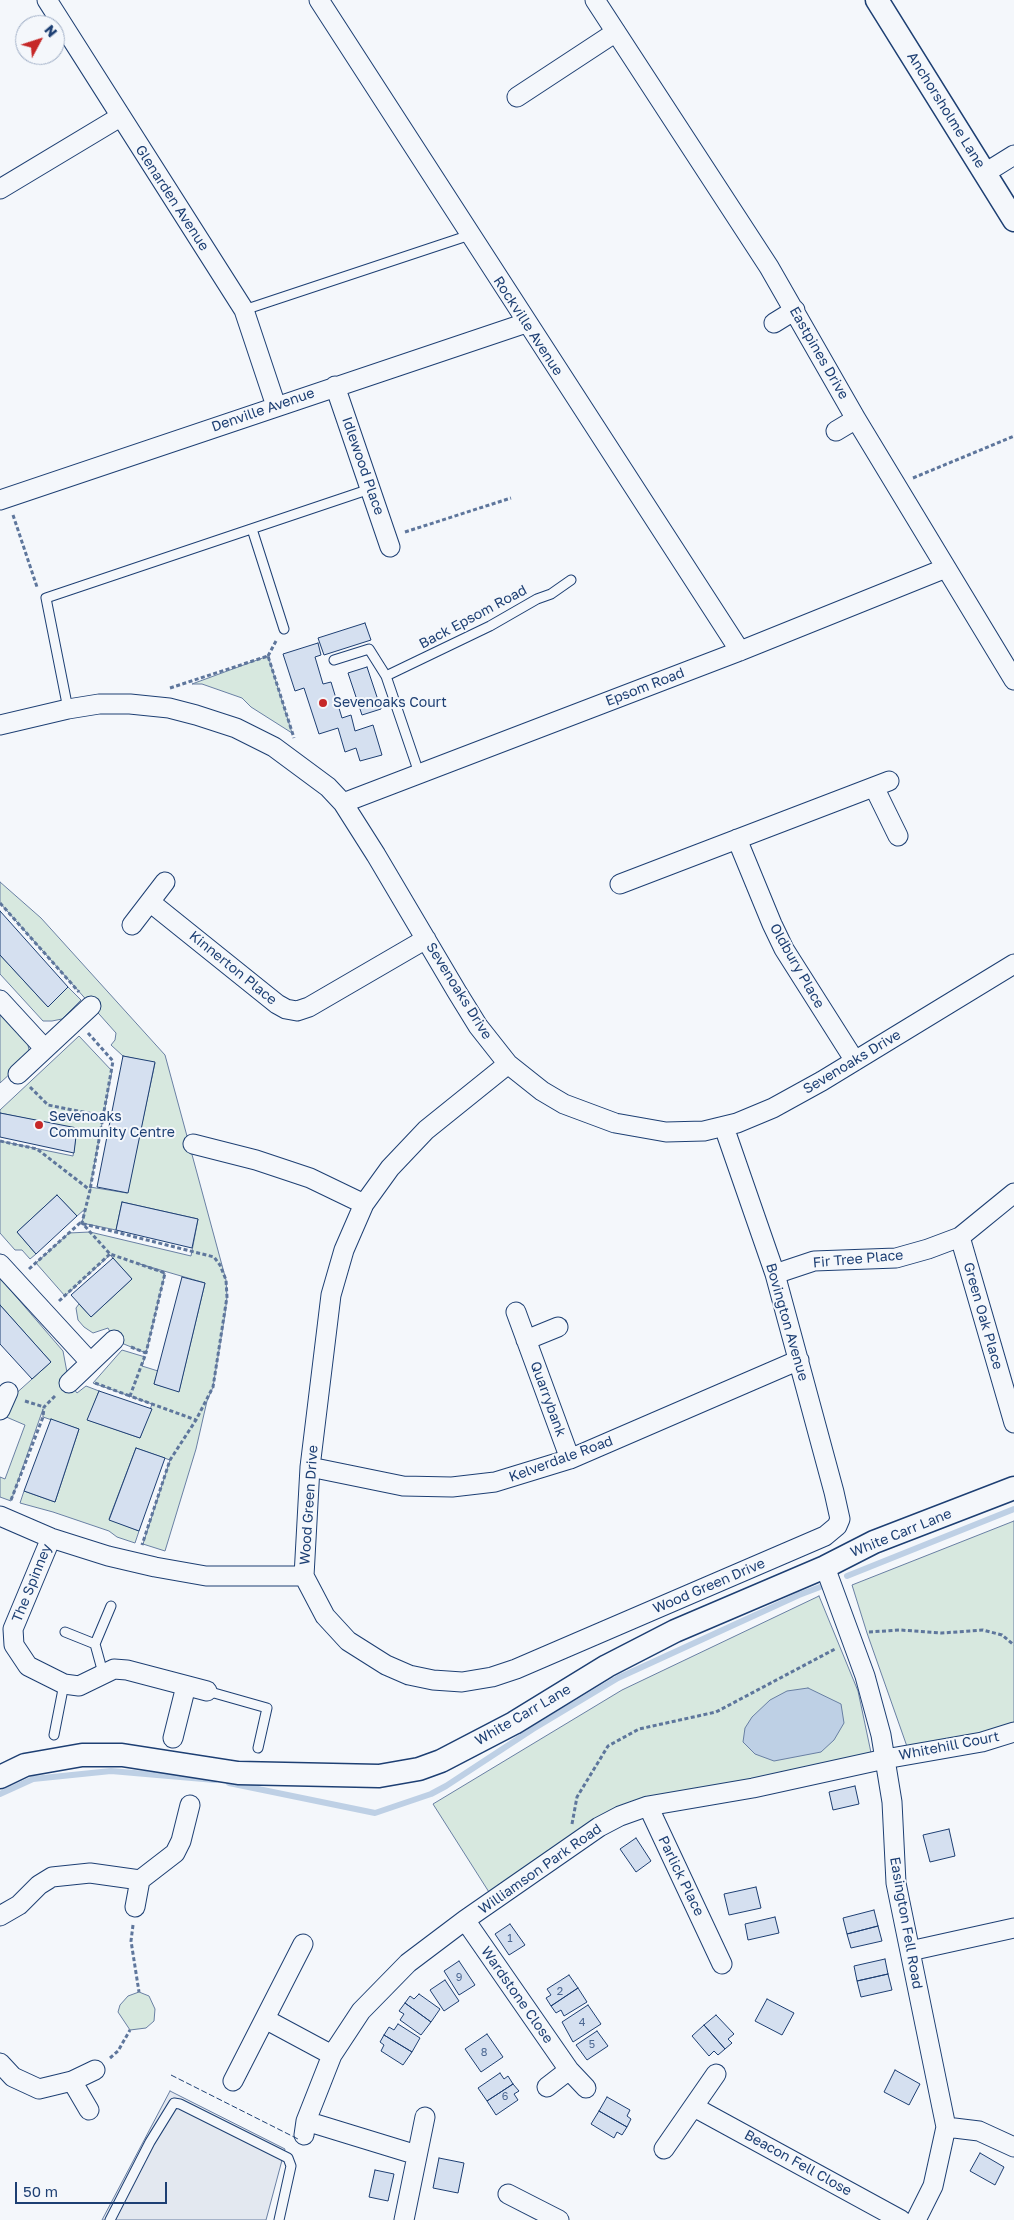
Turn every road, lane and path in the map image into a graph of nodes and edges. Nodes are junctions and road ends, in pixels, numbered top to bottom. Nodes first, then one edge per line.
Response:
1 (47, 0) edge
2 (319, 0) edge
3 (595, 0) edge
4 (877, 0) edge
5 (616, 32) junction
6 (517, 97) dead end
7 (120, 116) junction
8 (1014, 155) edge
9 (985, 173) junction
10 (0, 189) edge
11 (1014, 220) edge
12 (470, 235) junction
13 (244, 310) junction
14 (795, 310) junction
15 (526, 323) junction
16 (774, 323) dead end
17 (335, 386) junction
18 (276, 406) junction
19 (856, 419) junction
20 (836, 431) dead end
21 (1014, 436) edge
22 (897, 485) junction
23 (370, 489) junction
24 (511, 498) dead end
25 (4, 499) edge
26 (252, 529) junction
27 (389, 542) joint
28 (946, 568) junction
29 (571, 580) dead end
30 (46, 598) junction
31 (284, 629) dead end
32 (740, 651) junction
33 (334, 660) dead end
34 (386, 676) junction
35 (1014, 680) edge
36 (163, 690) dead end
37 (68, 709) junction
38 (0, 725) edge
39 (301, 765) junction
40 (419, 773) junction
41 (343, 803) junction
42 (899, 835) dead end
43 (737, 840) junction
44 (165, 882) dead end
45 (620, 884) dead end
46 (150, 902) junction
47 (0, 904) edge
48 (132, 925) dead end
49 (426, 939) junction
50 (1012, 970) edge
51 (0, 1000) edge
52 (91, 1006) joint
53 (76, 1020) junction
54 (44, 1049) junction
55 (855, 1061) junction
56 (508, 1064) junction
57 (18, 1074) joint
58 (103, 1116) junction
59 (724, 1127) junction
60 (0, 1141) edge
61 (193, 1144) dead end
62 (90, 1190) junction
63 (1014, 1193) edge
64 (364, 1204) junction
65 (82, 1223) junction
66 (960, 1237) junction
67 (110, 1254) junction
68 (0, 1264) edge
69 (775, 1274) junction
70 (16, 1281) junction
71 (516, 1312) dead end
72 (46, 1314) junction
73 (558, 1327) dead end
74 (114, 1340) joint
75 (526, 1340) junction
76 (146, 1353) junction
77 (798, 1360) junction
78 (90, 1362) junction
79 (73, 1379) junction
80 (8, 1392) dead end
81 (130, 1396) junction
82 (0, 1410) edge
83 (196, 1420) junction
84 (1014, 1423) edge
85 (570, 1459) junction
86 (310, 1467) junction
87 (1014, 1488) edge
88 (2, 1517) edge
89 (840, 1519) joint
90 (51, 1538) junction
91 (137, 1563) junction
92 (825, 1567) junction
93 (304, 1576) junction
94 (111, 1606) dead end
95 (7, 1627) edge
96 (65, 1632) dead end
97 (852, 1639) junction
98 (95, 1644) junction
99 (1014, 1645) edge
100 (103, 1673) junction
101 (64, 1684) junction
102 (186, 1686) junction
103 (207, 1691) joint
104 (1014, 1732) edge
105 (54, 1735) dead end
106 (173, 1738) dead end
107 (258, 1748) dead end
108 (885, 1759) junction
109 (0, 1777) edge
110 (190, 1805) dead end
111 (648, 1806) junction
112 (575, 1843) junction
113 (140, 1880) junction
114 (135, 1907) joint
115 (0, 1916) edge
116 (465, 1920) junction
117 (1014, 1928) edge
118 (303, 1944) dead end
119 (910, 1951) junction
120 (722, 1964) dead end
121 (139, 1992) dead end
122 (265, 2019) junction
123 (130, 2030) dead end
124 (332, 2055) junction
125 (0, 2063) edge
126 (95, 2070) joint
127 (569, 2070) junction
128 (716, 2074) dead end
129 (72, 2081) junction
130 (233, 2081) dead end
131 (547, 2087) dead end
132 (586, 2088) dead end
133 (694, 2107) junction
134 (89, 2110) dead end
135 (425, 2117) dead end
136 (946, 2128) junction
137 (1014, 2146) edge
138 (664, 2149) dead end
139 (417, 2155) junction
140 (508, 2194) dead end
141 (110, 2220) edge
142 (279, 2220) edge
143 (404, 2220) edge
144 (558, 2220) edge
145 (901, 2220) edge
146 (916, 2220) edge

1 - 7 street, Glenarden Avenue
2 - 12 street, Rockville Avenue
3 - 5 street, Eastpines Drive
4 - 9 street, Anchorsholme Lane
5 - 6 street
5 - 14 street, Eastpines Drive
7 - 10 street
7 - 13 street, Glenarden Avenue
8 - 9 street
9 - 11 street, Anchorsholme Lane
12 - 13 lane
12 - 15 street, Rockville Avenue
13 - 18 street, Glenarden Avenue
14 - 16 street
14 - 19 street, Eastpines Drive
15 - 17 street, Denville Avenue
15 - 32 street, Rockville Avenue
17 - 18 street, Denville Avenue
17 - 23 street, Idlewood Place
18 - 25 street, Denville Avenue
19 - 20 street
19 - 22 street, Eastpines Drive
21 - 22 path
22 - 28 street, Eastpines Drive
23 - 26 lane
23 - 27 street, Idlewood Place
24 - 27 path
25 - 30 path
26 - 30 lane
26 - 31 lane
28 - 32 street, Epsom Road
28 - 35 street, Eastpines Drive
29 - 34 lane, Back Epsom Road
30 - 37 lane
32 - 40 street, Epsom Road
33 - 34 lane
34 - 40 lane
36 - 39 path
37 - 38 street, Sevenoaks Drive
37 - 39 street, Sevenoaks Drive
39 - 41 street, Sevenoaks Drive
40 - 41 street, Epsom Road
41 - 49 street, Sevenoaks Drive
42 - 43 street
43 - 45 street
43 - 55 street, Oldbury Place
44 - 46 street
46 - 48 street
46 - 49 street, Kinnerton Place
47 - 52 path
49 - 56 street, Sevenoaks Drive
50 - 55 street, Sevenoaks Drive
51 - 54 street
52 - 53 street
53 - 54 street
53 - 58 path
54 - 57 street
55 - 59 street, Sevenoaks Drive
56 - 59 street, Sevenoaks Drive
56 - 64 street, Wood Green Drive
57 - 58 path
58 - 62 path
59 - 69 street, Bovington Avenue
60 - 62 path
61 - 64 street
62 - 65 path
63 - 66 street, Fir Tree Place
64 - 86 street, Wood Green Drive
65 - 67 path
65 - 70 path
65 - 83 path
66 - 69 street, Fir Tree Place
66 - 84 street, Green Oak Place
67 - 72 path
67 - 76 path
68 - 70 street
69 - 77 street, Bovington Avenue
70 - 72 street
71 - 75 street, Quarrybank
72 - 78 street
73 - 75 street
74 - 76 path
74 - 78 street
75 - 85 street, Quarrybank
76 - 81 path
77 - 85 street, Kelverdale Road
77 - 89 street, Bovington Avenue
78 - 79 street
79 - 81 path
79 - 88 path
80 - 82 street
81 - 83 path
83 - 91 path
85 - 86 street, Kelverdale Road
86 - 93 street, Wood Green Drive
87 - 92 street, White Carr Lane
88 - 90 street
89 - 93 street, Wood Green Drive
90 - 91 street
90 - 95 street, The Spinney
91 - 93 street
92 - 97 street, Easington Fell Road
92 - 109 street, White Carr Lane
94 - 98 lane
95 - 101 street, The Spinney
96 - 98 lane
97 - 99 path
97 - 108 street, Easington Fell Road
97 - 112 path
98 - 100 lane
100 - 101 street
100 - 102 street
101 - 105 lane
102 - 103 street
102 - 106 street
103 - 107 lane
104 - 108 street, Whitehill Court
108 - 111 street, Williamson Park Road
108 - 119 street, Easington Fell Road
110 - 113 street
111 - 112 street, Williamson Park Road
111 - 120 street, Parlick Place
112 - 116 street, Williamson Park Road
113 - 114 street
113 - 115 street
114 - 121 path
116 - 124 street, Williamson Park Road
116 - 127 street, Wardstone Close
117 - 119 street
118 - 122 street
119 - 136 street, Easington Fell Road
122 - 124 street
122 - 130 street
123 - 126 path
124 - 139 street, Williamson Park Road
125 - 129 street
126 - 129 street
127 - 131 street
127 - 132 street, Wardstone Close
128 - 133 street
129 - 134 street
133 - 138 street
133 - 145 street, Beacon Fell Close
135 - 139 street
136 - 137 street
136 - 146 street, Easington Fell Road
139 - 143 street
140 - 144 street
141 - 142 lane

